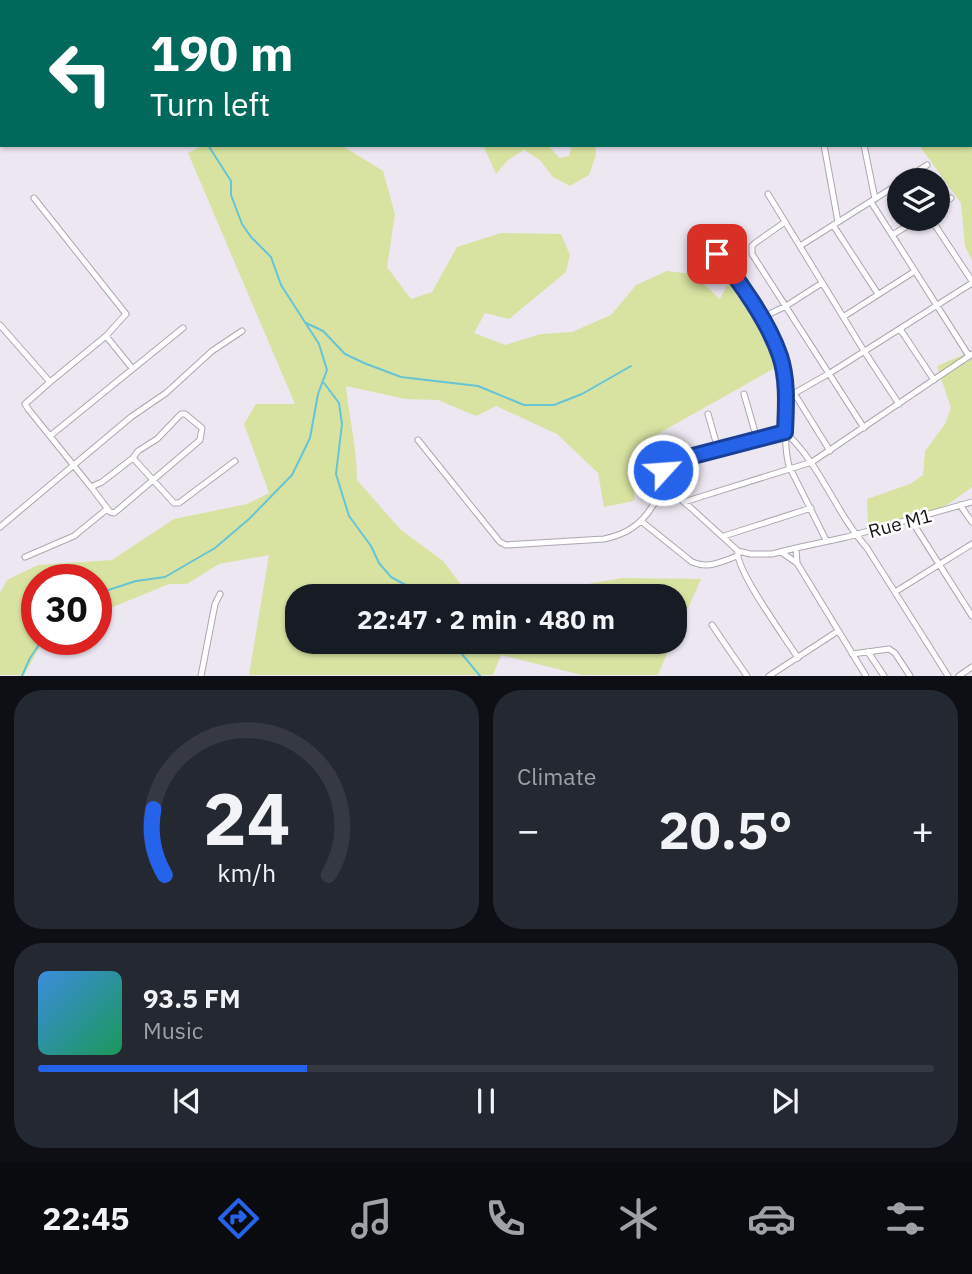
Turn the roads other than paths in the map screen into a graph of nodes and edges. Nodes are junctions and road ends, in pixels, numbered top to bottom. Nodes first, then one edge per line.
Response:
1 (824, 147) edge
2 (864, 147) edge
3 (926, 165) dead end
4 (922, 168) edge
5 (887, 192) edge
6 (768, 194) dead end
7 (34, 198) dead end
8 (873, 201) junction
9 (785, 222) junction
10 (836, 224) junction
11 (899, 231) edge
12 (939, 231) edge
13 (892, 235) junction
14 (800, 246) junction
15 (717, 254) dead end
16 (915, 271) junction
17 (972, 282) edge
18 (822, 283) junction
19 (878, 295) junction
20 (937, 305) junction
21 (786, 306) junction
22 (843, 317) junction
23 (761, 318) junction
24 (0, 325) edge
25 (183, 328) dead end
26 (900, 329) junction
27 (242, 331) dead end
28 (106, 337) junction
29 (864, 351) junction
30 (971, 355) edge
31 (132, 369) junction
32 (830, 373) junction
33 (934, 380) junction
34 (50, 382) junction
35 (794, 393) junction
36 (744, 394) dead end
37 (786, 398) junction
38 (899, 404) junction
39 (708, 414) dead end
40 (864, 428) junction
41 (785, 432) junction
42 (50, 436) junction
43 (757, 439) junction
44 (418, 440) dead end
45 (718, 449) junction
46 (830, 451) junction
47 (132, 458) junction
48 (235, 461) dead end
49 (813, 463) junction
50 (75, 466) junction
51 (791, 471) junction
52 (154, 481) junction
53 (90, 487) junction
54 (666, 493) junction
55 (684, 502) junction
56 (972, 502) edge
57 (960, 505) junction
58 (107, 509) junction
59 (811, 509) junction
60 (911, 520) junction
61 (641, 521) junction
62 (972, 522) edge
63 (0, 527) edge
64 (856, 535) junction
65 (724, 536) junction
66 (827, 540) junction
67 (972, 544) edge
68 (796, 548) junction
69 (781, 552) junction
70 (738, 553) junction
71 (25, 557) dead end
72 (797, 563) junction
73 (939, 565) junction
74 (895, 592) junction
75 (220, 594) dead end
76 (972, 616) edge
77 (712, 625) dead end
78 (838, 631) junction
79 (868, 652) junction
80 (852, 654) junction
81 (799, 658) junction
82 (972, 667) edge
83 (862, 674) edge
84 (201, 676) edge
85 (747, 676) edge
86 (769, 676) edge
87 (884, 676) edge
88 (909, 676) edge
89 (948, 676) edge
90 (959, 676) edge

1 - 10 street
2 - 8 street
3 - 4 street
5 - 8 street
6 - 9 street
7 - 28 street
8 - 10 street
8 - 13 street
9 - 14 street
9 - 21 street
10 - 14 street
10 - 19 street
11 - 13 street
12 - 17 street
13 - 16 street
14 - 18 street
15 - 23 street
16 - 19 street
16 - 20 street
17 - 20 street
18 - 21 street
18 - 22 street
19 - 22 street
20 - 26 street
20 - 30 street
21 - 23 street
21 - 32 street
22 - 29 street
23 - 37 street
24 - 34 street
25 - 31 street
26 - 29 street
26 - 33 street
27 - 50 street
28 - 31 street
28 - 34 street
29 - 32 street
29 - 38 street
30 - 33 street
31 - 42 street
32 - 35 street
32 - 40 street
33 - 38 street
34 - 42 street
35 - 37 street
35 - 46 street
36 - 43 street
37 - 41 street
38 - 40 street
39 - 45 street
40 - 46 street
41 - 43 street
41 - 49 street
41 - 51 street
42 - 50 street
43 - 45 street
44 - 61 street
45 - 54 street
46 - 49 street
47 - 52 street
47 - 52 street
47 - 53 street
48 - 52 street
49 - 51 street
49 - 64 street
50 - 53 street
50 - 63 street
51 - 55 street
51 - 59 street
52 - 58 street
53 - 58 street
54 - 55 street
54 - 61 street
55 - 65 street
56 - 57 street, Rue M1
57 - 60 street, Rue M1
57 - 62 street
58 - 71 street
59 - 65 street
59 - 66 street
60 - 64 street, Rue M1
60 - 73 street
61 - 70 street, Rue M1
64 - 66 street, Rue M1
64 - 74 street
65 - 70 street
66 - 68 street, Rue M1
67 - 73 street
68 - 69 street, Rue M1
68 - 72 street
69 - 70 street, Rue M1
69 - 72 street
70 - 81 street
72 - 78 street
73 - 74 street
73 - 76 street
74 - 89 street
75 - 84 street
77 - 85 street
78 - 80 street
78 - 81 street
79 - 80 street
79 - 87 street
79 - 88 street
80 - 83 street
81 - 86 street
82 - 90 street

